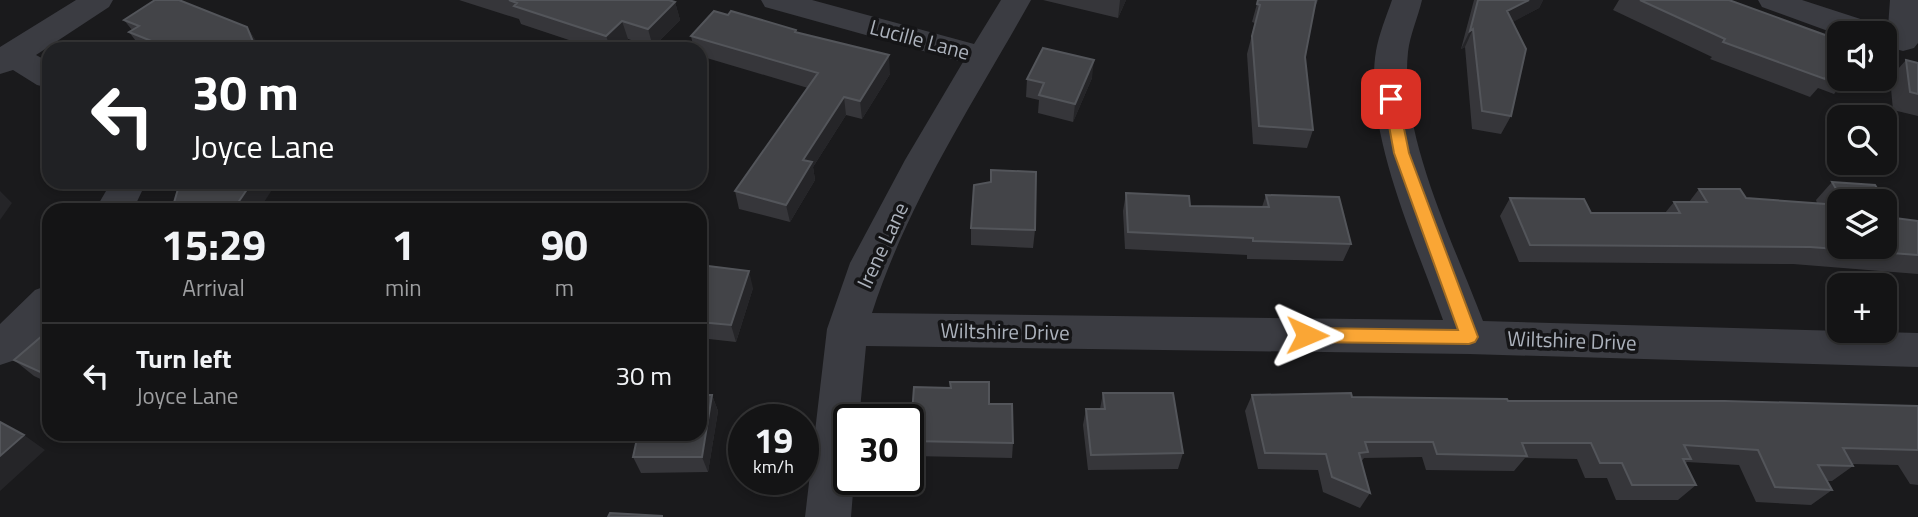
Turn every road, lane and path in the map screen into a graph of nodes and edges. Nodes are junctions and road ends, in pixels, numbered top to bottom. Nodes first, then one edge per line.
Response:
1 (98, 0) edge
2 (776, 0) edge
3 (1016, 0) edge
4 (1407, 0) edge
5 (1773, 0) edge
6 (1905, 0) edge
7 (1829, 21) edge
8 (1902, 41) edge
9 (984, 57) junction
10 (6, 59) edge
11 (42, 74) edge
12 (42, 308) edge
13 (847, 329) junction
14 (1469, 337) junction
15 (0, 348) edge
16 (1918, 350) edge
17 (828, 517) edge

1 - 10 street
2 - 9 street, Lucille Lane
3 - 9 street, Irene Lane
4 - 14 street
5 - 7 street
6 - 8 street
9 - 13 street, Irene Lane
10 - 11 street
12 - 15 street
13 - 14 street, Wiltshire Drive
13 - 17 street, Irene Lane
14 - 16 street, Wiltshire Drive

